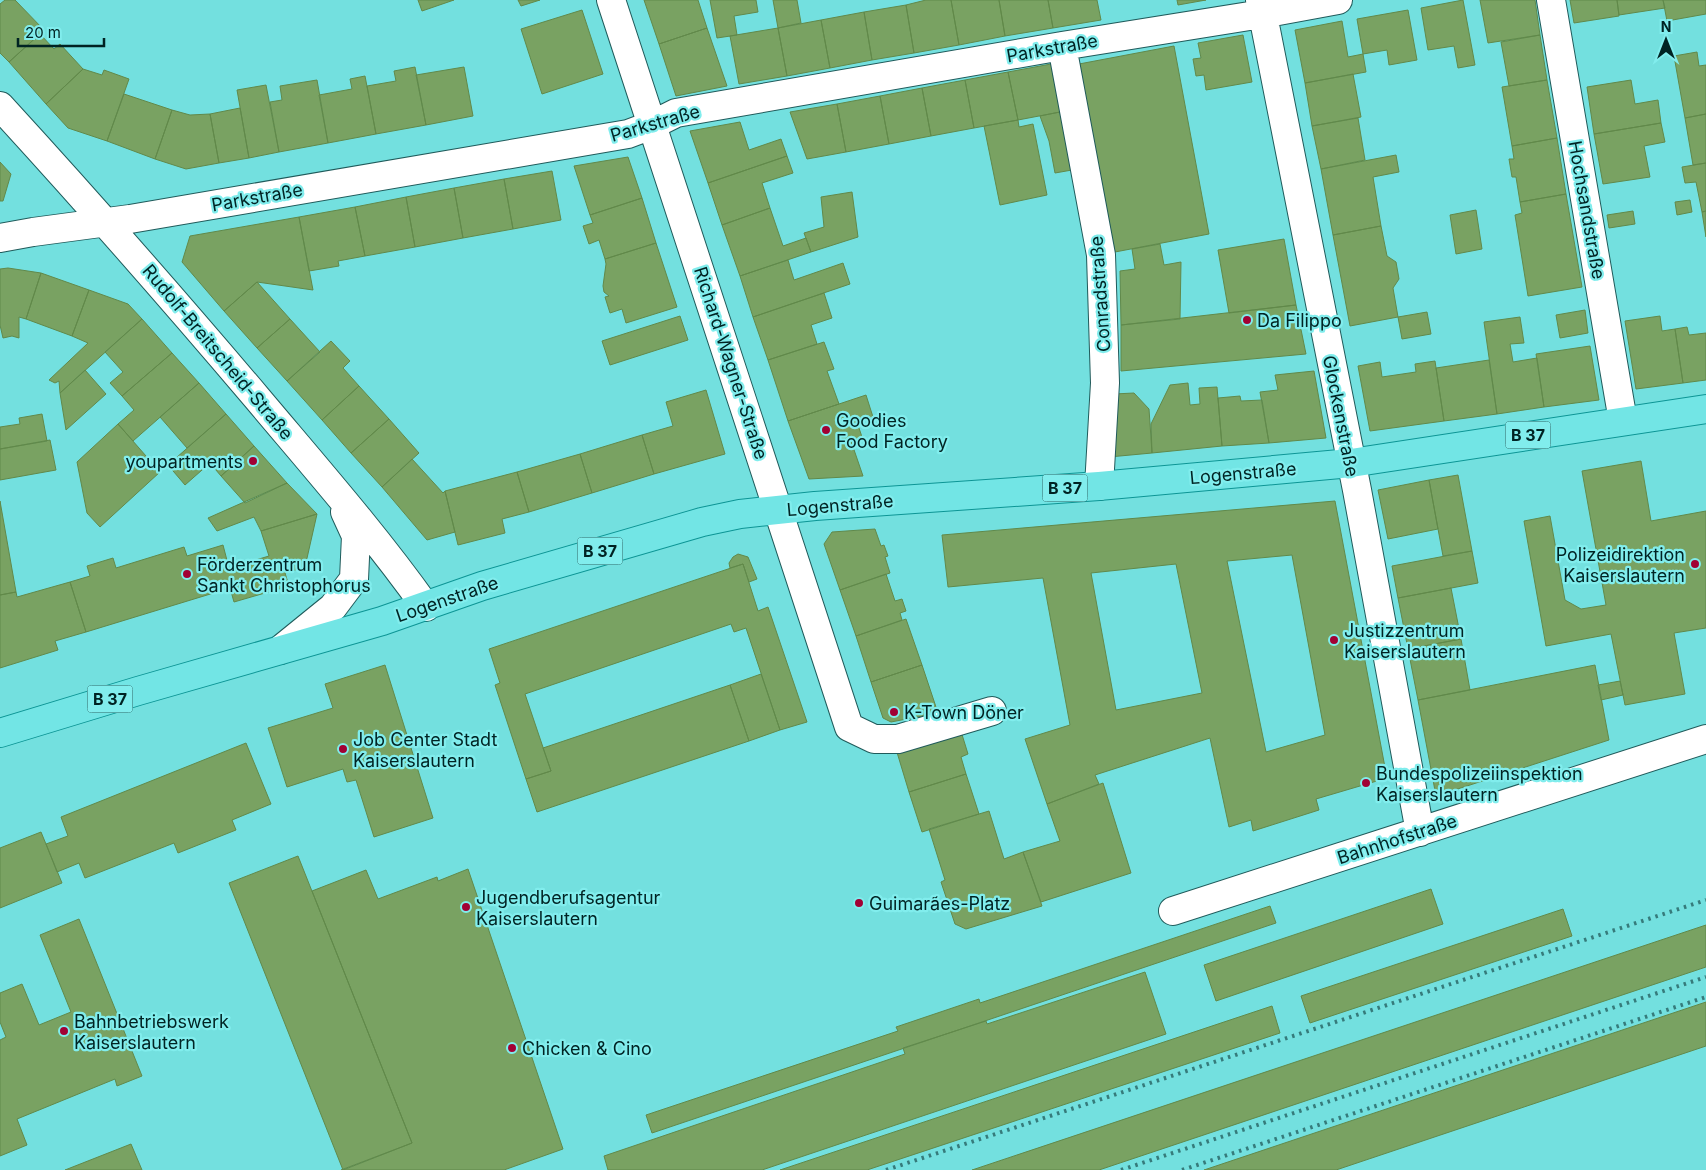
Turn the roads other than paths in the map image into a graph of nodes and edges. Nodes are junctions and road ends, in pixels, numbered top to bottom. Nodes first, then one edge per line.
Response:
1 (611, 0) edge
2 (1338, 0) edge
3 (1551, 0) edge
4 (1261, 7) edge
5 (1062, 46) junction
6 (0, 106) edge
7 (652, 125) junction
8 (107, 223) junction
9 (0, 238) edge
10 (1706, 409) edge
11 (1623, 421) junction
12 (1351, 463) junction
13 (1099, 486) junction
14 (334, 488) junction
15 (779, 510) junction
16 (426, 607) junction
17 (280, 650) junction
18 (992, 711) dead end
19 (0, 734) edge
20 (1706, 739) edge
21 (1420, 832) junction
22 (1173, 911) dead end

1 - 7 street, Richard-Wagner-Straße
2 - 4 street, Parkstraße
3 - 11 street, Hochsandstraße
4 - 5 street, Parkstraße
4 - 12 street, Glockenstraße
5 - 7 street, Parkstraße
5 - 13 street, Conradstraße
6 - 8 street, Rudolf-Breitscheid-Straße
7 - 8 street, Parkstraße
7 - 15 street, Richard-Wagner-Straße
8 - 9 street, Parkstraße
8 - 14 street, Rudolf-Breitscheid-Straße
10 - 11 main road, Logenstraße / B 37
11 - 12 main road, Logenstraße / B 37
12 - 13 main road, Logenstraße / B 37
12 - 21 street, Glockenstraße
13 - 15 main road, Logenstraße / B 37
14 - 16 street, Rudolf-Breitscheid-Straße
14 - 17 street
15 - 16 main road, Logenstraße / B 37
15 - 18 street, Richard-Wagner-Straße
16 - 17 main road, Logenstraße / B 37
17 - 19 main road, Logenstraße / B 37
20 - 21 street, Bahnhofstraße
21 - 22 street, Bahnhofstraße

